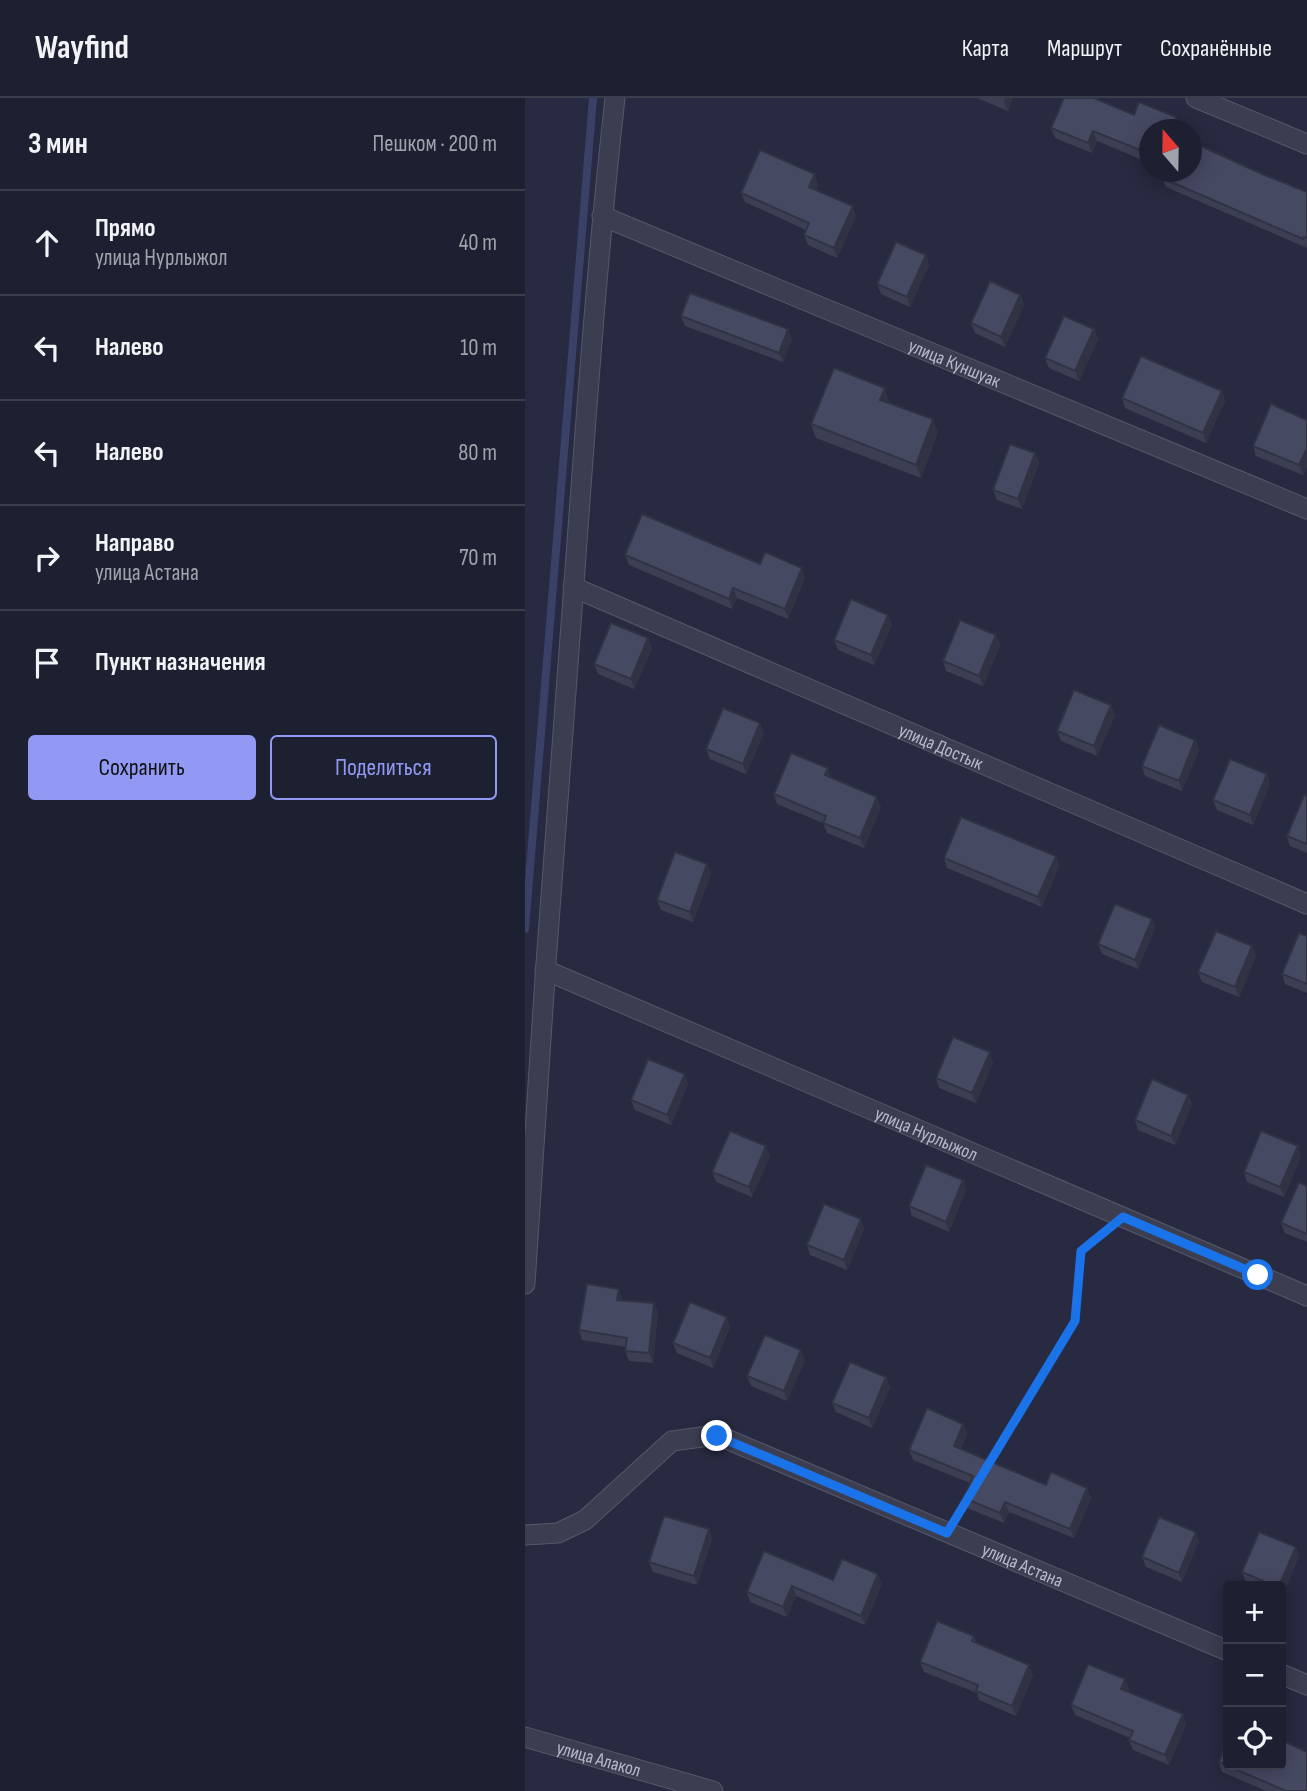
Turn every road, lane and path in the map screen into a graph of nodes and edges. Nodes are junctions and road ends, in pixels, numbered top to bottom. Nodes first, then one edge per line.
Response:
1 (615, 98) edge
2 (1196, 98) edge
3 (1307, 144) edge
4 (602, 216) junction
5 (1307, 509) edge
6 (573, 587) junction
7 (1307, 904) edge
8 (545, 970) junction
9 (1123, 1217) junction
10 (525, 1284) edge
11 (1307, 1296) edge
12 (983, 1474) edge
13 (968, 1497) edge
14 (947, 1533) junction
15 (525, 1534) edge
16 (1223, 1649) edge
17 (1286, 1676) edge
18 (1307, 1685) edge
19 (525, 1737) edge
20 (713, 1791) edge

1 - 4 street
2 - 3 street
4 - 5 street, улица Куншуак
4 - 6 street
6 - 7 street, улица Достык
6 - 8 street
8 - 9 street, улица Нурлыжол
8 - 10 street
9 - 11 street, улица Нурлыжол
9 - 12 path
13 - 14 path
14 - 15 street, улица Астана
14 - 16 street, улица Астана
17 - 18 street
19 - 20 street, улица Алакол

